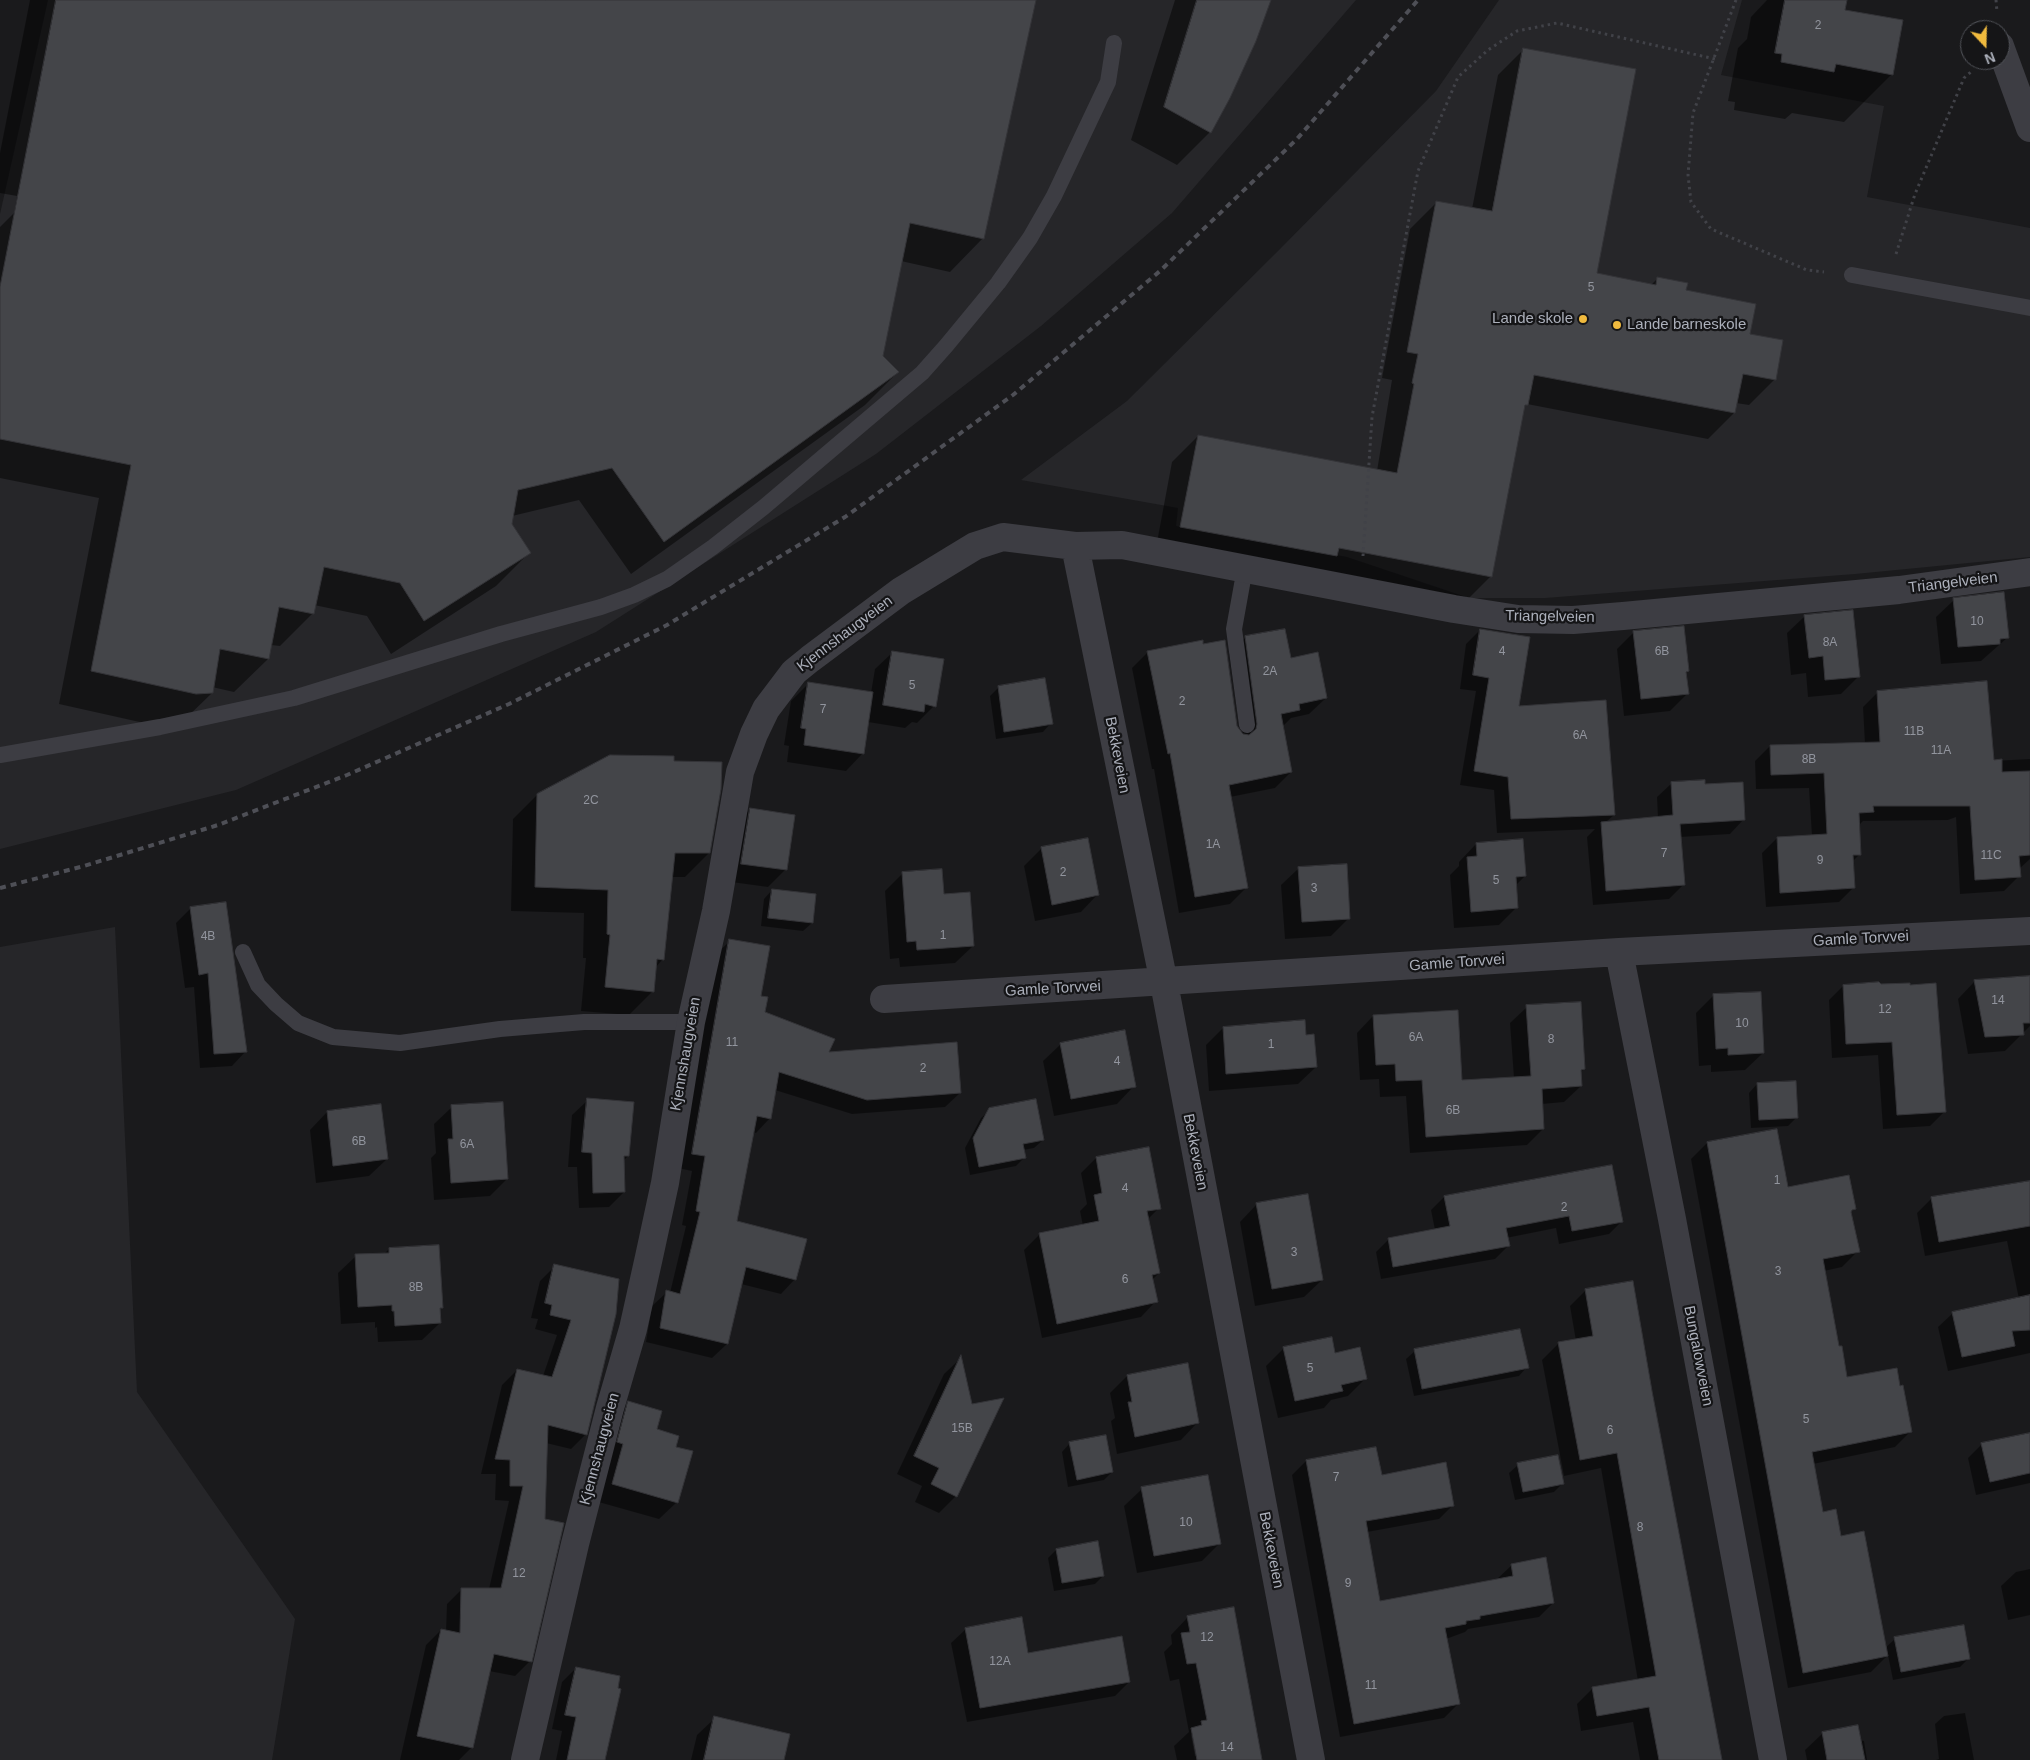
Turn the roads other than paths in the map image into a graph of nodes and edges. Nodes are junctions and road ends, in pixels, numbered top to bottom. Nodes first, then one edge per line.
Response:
1 (1114, 43) dead end
2 (2009, 70) edge
3 (2030, 128) edge
4 (1852, 275) road end
5 (2030, 308) edge
6 (1075, 546) junction
7 (1245, 568) junction
8 (2030, 572) edge
9 (1247, 725) dead end
10 (0, 755) edge
11 (2030, 931) edge
12 (243, 952) dead end
13 (1619, 952) junction
14 (1164, 983) junction
15 (884, 1000) dead end
16 (691, 1022) junction
17 (525, 1760) edge
18 (1311, 1760) edge
19 (1773, 1760) edge

1 - 10 lane
2 - 3 street
4 - 5 lane
6 - 7 street, Triangelveien
6 - 14 street, Bekkeveien
6 - 16 street, Kjennshaugveien
7 - 8 street, Triangelveien
7 - 9 lane
11 - 13 street, Gamle Torvvei
12 - 16 lane
13 - 14 street, Gamle Torvvei
13 - 19 street, Bungalowveien
14 - 15 street, Gamle Torvvei
14 - 18 street, Bekkeveien
16 - 17 street, Kjennshaugveien

